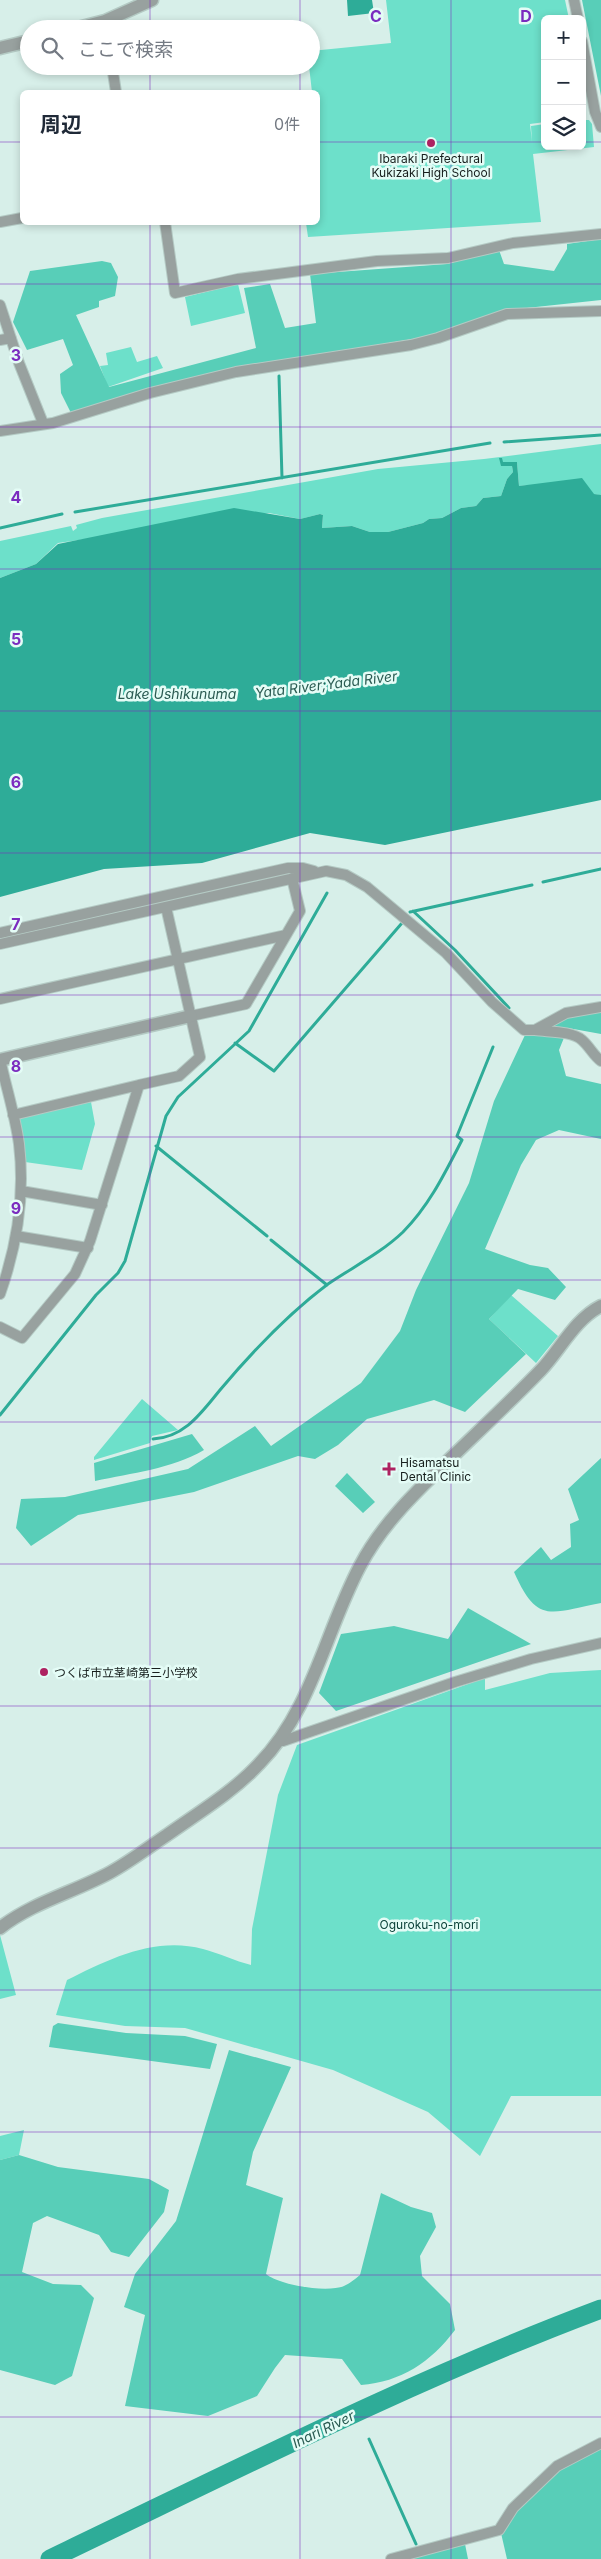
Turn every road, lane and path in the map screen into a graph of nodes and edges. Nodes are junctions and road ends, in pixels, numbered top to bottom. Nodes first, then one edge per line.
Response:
1 (152, 0) edge
2 (574, 0) edge
3 (577, 15) edge
4 (115, 20) edge
5 (20, 43) edge
6 (0, 48) edge
7 (585, 60) edge
8 (113, 75) edge
9 (116, 90) edge
10 (601, 127) edge
11 (20, 218) edge
12 (0, 222) edge
13 (165, 225) edge
14 (601, 234) edge
15 (0, 305) edge
16 (601, 311) edge
17 (11, 338) junction
18 (0, 340) edge
19 (43, 423) junction
20 (0, 430) edge
21 (316, 872) junction
22 (292, 878) junction
23 (166, 907) junction
24 (0, 933) edge
25 (286, 935) junction
26 (0, 944) edge
27 (178, 959) junction
28 (0, 999) edge
29 (601, 1007) edge
30 (191, 1016) junction
31 (535, 1030) junction
32 (0, 1059) edge
33 (601, 1062) edge
34 (139, 1085) junction
35 (13, 1115) junction
36 (21, 1191) junction
37 (102, 1205) junction
38 (16, 1236) junction
39 (88, 1248) junction
40 (0, 1294) edge
41 (601, 1306) edge
42 (0, 1327) edge
43 (601, 1643) edge
44 (283, 1741) dead end
45 (0, 1928) edge
46 (601, 2443) edge
47 (391, 2559) edge

1 - 4 street
2 - 3 street
5 - 6 street
7 - 10 street
8 - 9 street
11 - 12 street
13 - 14 street
15 - 17 street
16 - 19 street
17 - 18 street
17 - 19 street
19 - 20 street
21 - 22 street
21 - 24 street
21 - 31 street
22 - 23 street
22 - 25 street
23 - 26 street
23 - 27 street
25 - 27 street
25 - 30 street
27 - 28 street
27 - 30 street
29 - 31 street
30 - 32 street
30 - 34 street
31 - 33 street
32 - 35 street
34 - 35 street
34 - 37 street
35 - 36 street
36 - 37 street
36 - 38 street
37 - 39 street
38 - 39 street
38 - 40 street
39 - 42 street
41 - 45 street
43 - 44 street
46 - 47 street

